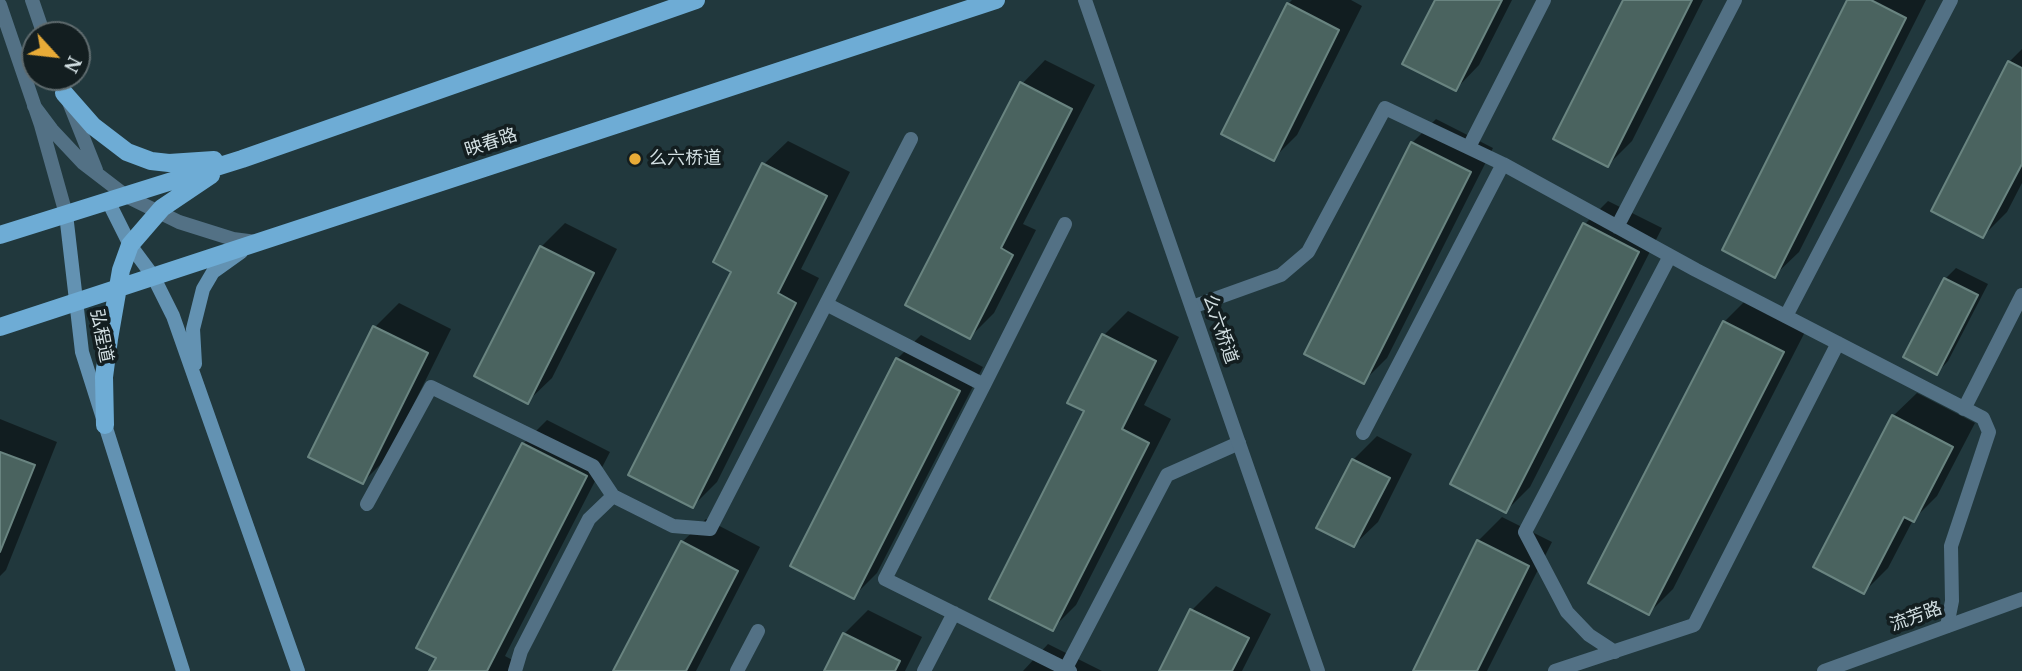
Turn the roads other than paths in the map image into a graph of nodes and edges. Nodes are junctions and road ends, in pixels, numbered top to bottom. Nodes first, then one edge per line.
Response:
1 (32, 0) edge
2 (696, 0) edge
3 (996, 0) edge
4 (1085, 0) edge
5 (1544, 0) edge
6 (1735, 0) edge
7 (1951, 0) edge
8 (0, 5) edge
9 (39, 21) edge
10 (64, 91) edge
11 (66, 91) edge
12 (34, 106) junction
13 (911, 139) dead end
14 (1469, 147) junction
15 (242, 159) junction
16 (1503, 164) junction
17 (98, 176) junction
18 (126, 196) junction
19 (108, 201) junction
20 (157, 213) junction
21 (66, 214) junction
22 (1065, 224) dead end
23 (1617, 227) junction
24 (0, 235) edge
25 (257, 242) junction
26 (130, 245) junction
27 (1670, 256) junction
28 (153, 276) junction
29 (117, 288) junction
30 (2022, 295) edge
31 (75, 302) junction
32 (826, 304) junction
33 (1192, 307) junction
34 (1786, 316) junction
35 (0, 327) edge
36 (1838, 343) junction
37 (984, 385) junction
38 (197, 386) junction
39 (1964, 409) junction
40 (105, 425) junction
41 (1363, 433) dead end
42 (1239, 443) junction
43 (613, 496) junction
44 (367, 504) dead end
45 (2022, 599) edge
46 (954, 613) junction
47 (1947, 626) junction
48 (758, 631) dead end
49 (1615, 652) junction
50 (1068, 669) edge
51 (183, 671) edge
52 (298, 671) edge
53 (515, 671) edge
54 (737, 671) edge
55 (924, 671) edge
56 (1318, 671) edge
57 (1555, 671) edge
58 (1824, 671) edge

1 - 9 street
2 - 15 main road
3 - 25 main road, 映春路
4 - 33 street, 么六桥道
5 - 14 street
6 - 23 street
7 - 34 street
8 - 12 street, 弘程道
10 - 17 street
11 - 15 main road
12 - 17 street
12 - 21 street, 弘程道
13 - 32 street
14 - 16 street
14 - 33 street
15 - 18 main road
15 - 20 main road
16 - 23 street
16 - 41 street
17 - 18 street
17 - 19 street
18 - 19 main road
18 - 20 street
19 - 21 main road
19 - 26 main road
20 - 25 street
20 - 26 main road
21 - 24 main road
21 - 31 main road, 弘程道
22 - 37 street
23 - 27 street
25 - 28 main road, 映春路
25 - 38 main road
26 - 28 main road
26 - 29 main road
27 - 34 street
27 - 49 street
28 - 29 main road, 映春路
28 - 38 main road
29 - 31 main road, 映春路
29 - 40 main road
30 - 39 street
31 - 35 main road, 映春路
31 - 40 main road, 弘程道
32 - 37 street
32 - 43 street
33 - 42 street, 么六桥道
34 - 36 street
36 - 39 street
36 - 49 street
37 - 46 street
38 - 52 main road
39 - 47 street
40 - 51 main road, 弘程道
42 - 50 street
42 - 56 street, 么六桥道
43 - 44 street
43 - 53 street
45 - 47 street, 流芳路
46 - 50 street
46 - 55 street
47 - 58 street, 流芳路
48 - 54 street
49 - 57 street

